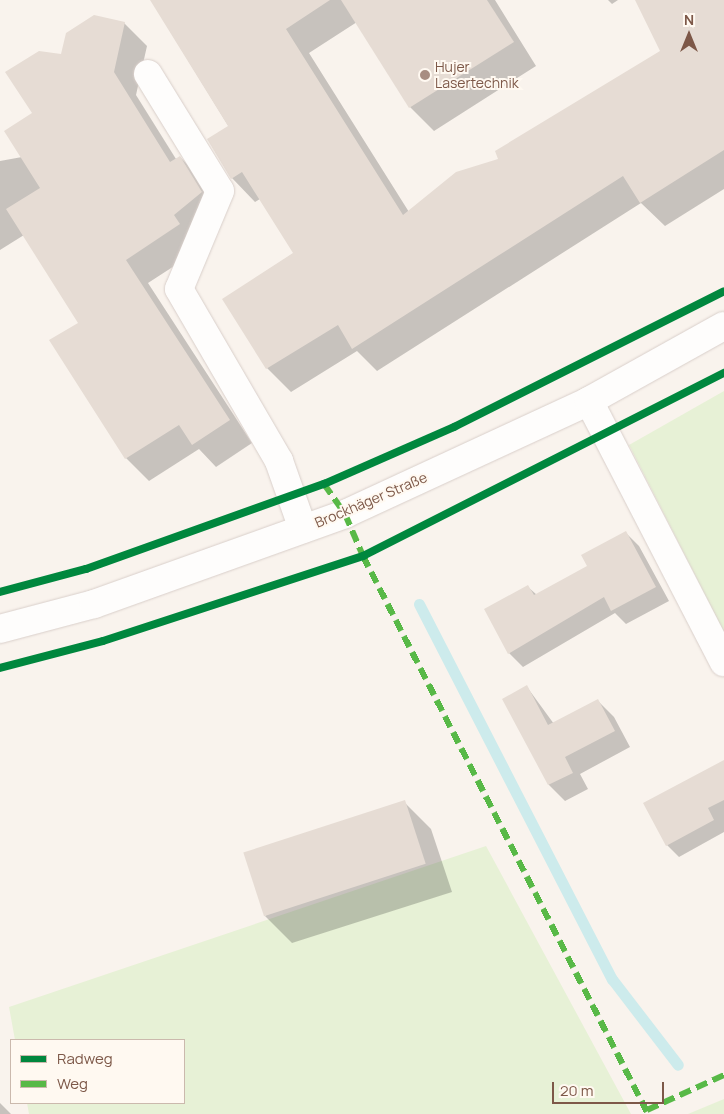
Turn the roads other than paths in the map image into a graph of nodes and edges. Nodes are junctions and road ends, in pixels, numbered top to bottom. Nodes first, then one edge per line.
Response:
1 (148, 74) dead end
2 (724, 326) edge
3 (589, 401) junction
4 (303, 529) junction
5 (0, 629) edge
6 (724, 662) edge

1 - 4 street
2 - 3 street, Brockhäger Straße
3 - 4 street, Brockhäger Straße
3 - 6 street
4 - 5 street, Brockhäger Straße

